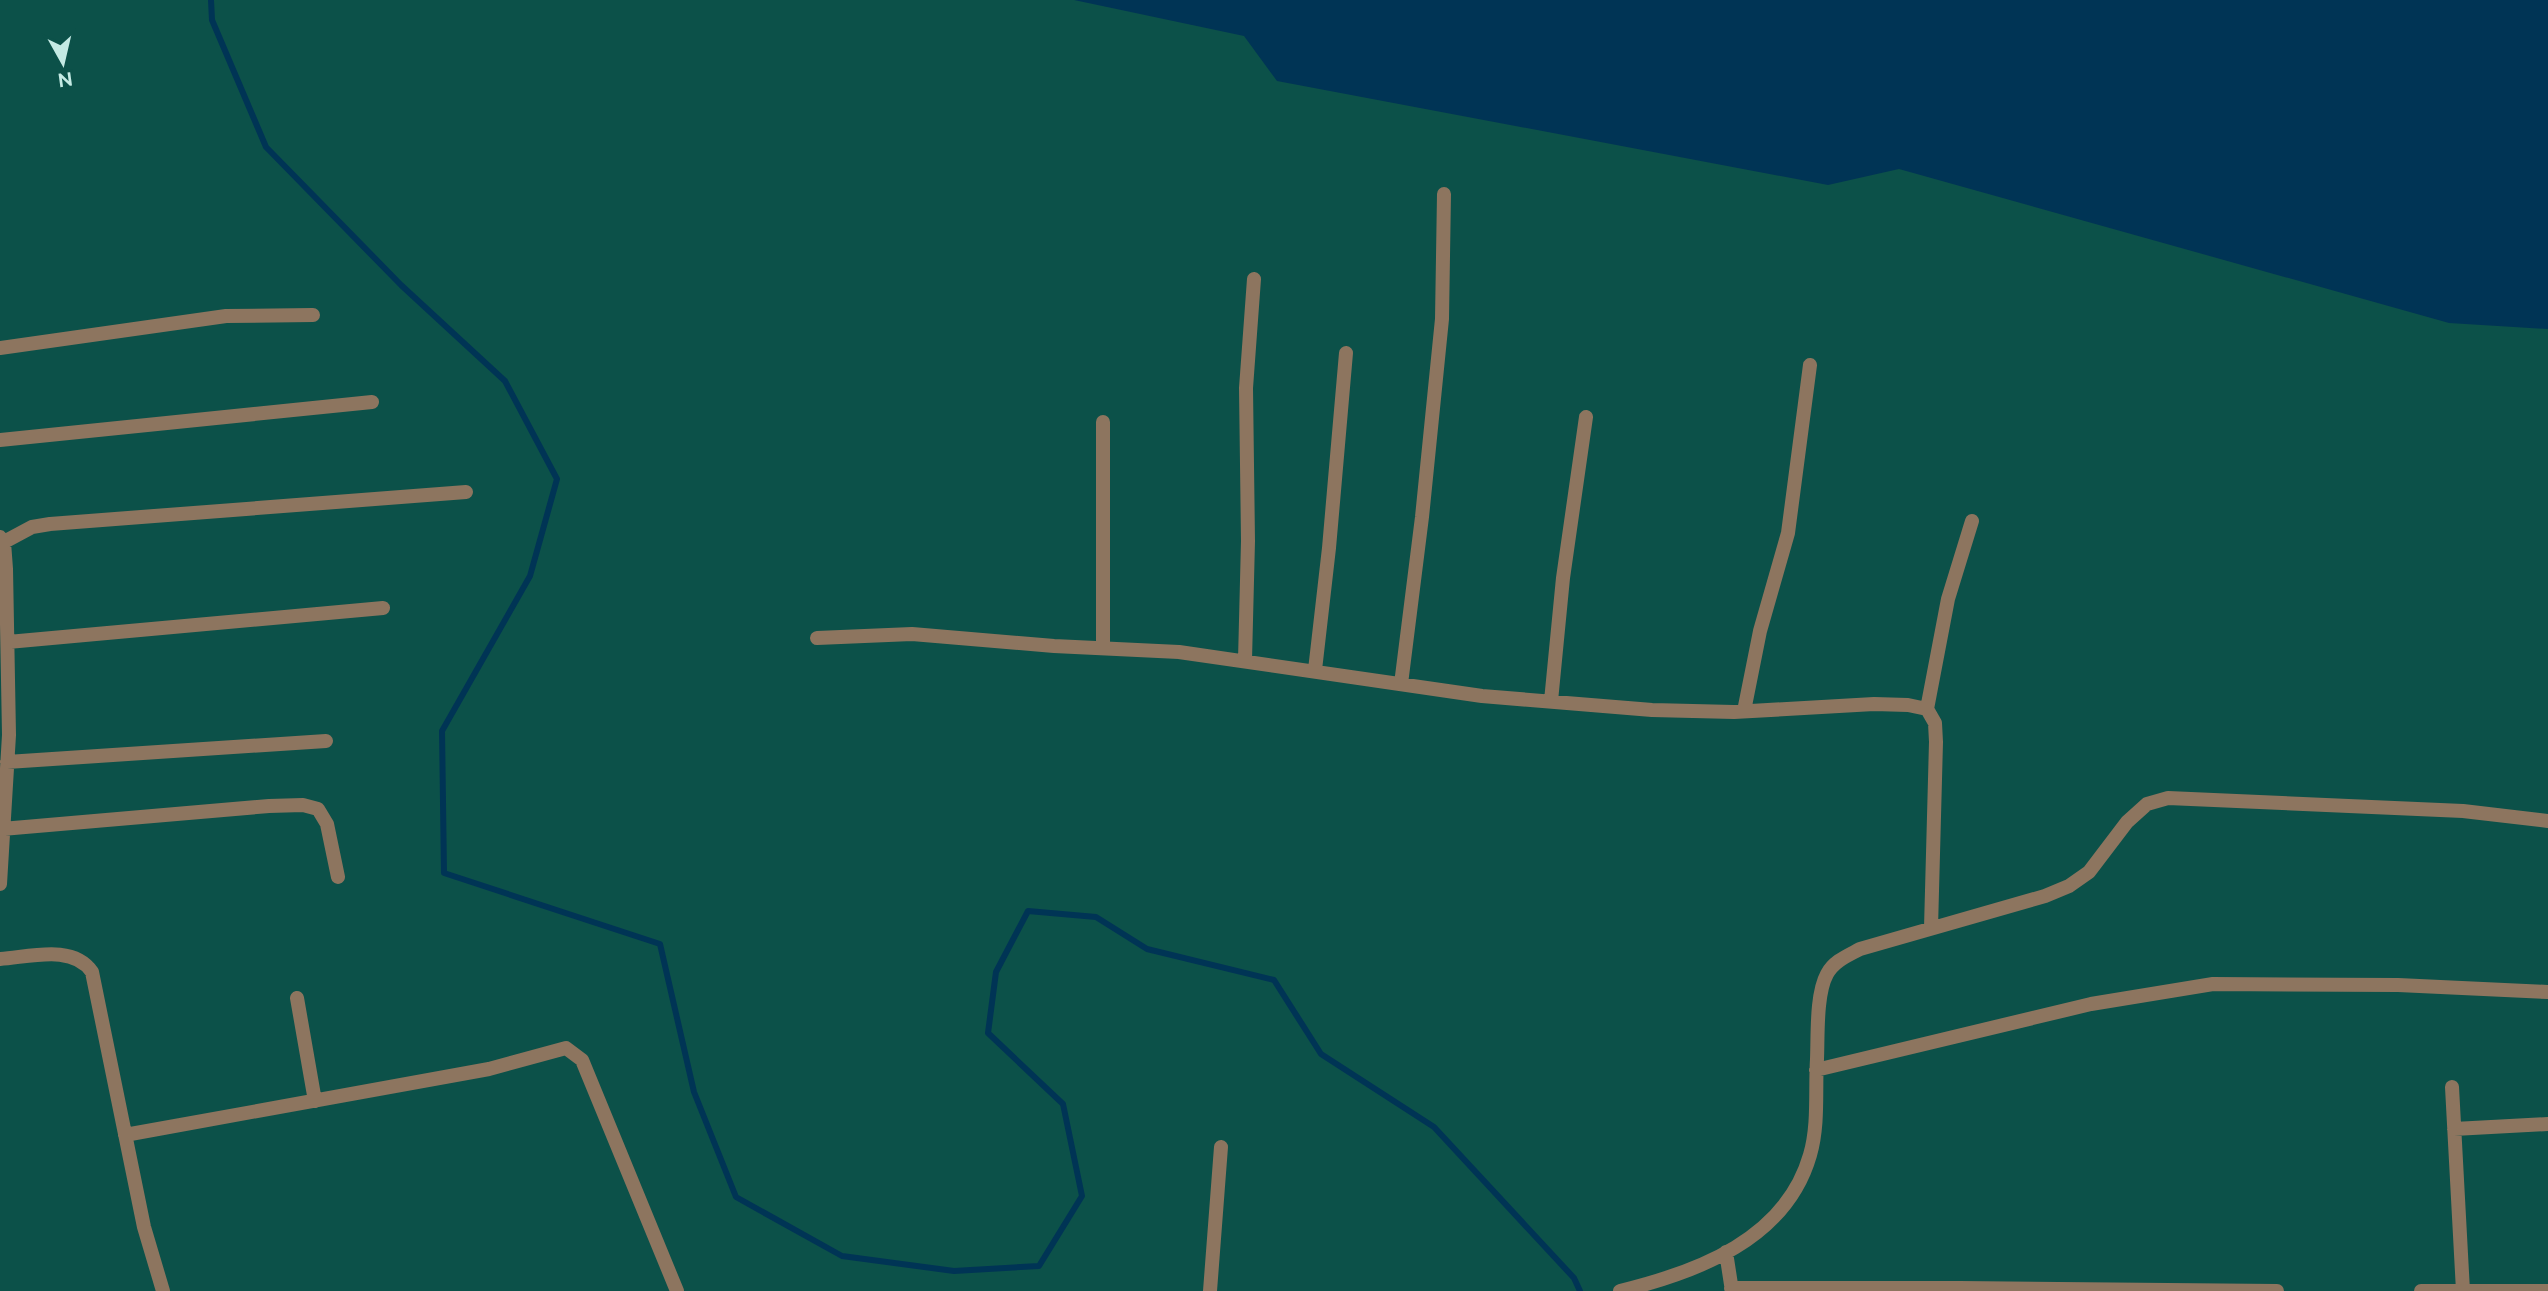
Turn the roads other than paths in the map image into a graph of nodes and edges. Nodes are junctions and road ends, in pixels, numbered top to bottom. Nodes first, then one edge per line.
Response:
1 (1444, 194) dead end
2 (1254, 279) dead end
3 (313, 315) dead end
4 (0, 348) edge
5 (1346, 353) dead end
6 (1810, 365) dead end
7 (372, 402) dead end
8 (1586, 417) dead end
9 (1103, 422) dead end
10 (0, 440) edge
11 (466, 492) dead end
12 (1972, 521) dead end
13 (2, 539) edge
14 (383, 608) dead end
15 (817, 638) dead end
16 (8, 642) junction
17 (1102, 648) junction
18 (1245, 660) junction
19 (1315, 670) junction
20 (1401, 684) junction
21 (1551, 701) junction
22 (1927, 709) junction
23 (1744, 711) junction
24 (326, 741) dead end
25 (7, 762) junction
26 (2548, 821) edge
27 (2, 829) junction
28 (338, 877) dead end
29 (0, 884) edge
30 (1931, 929) junction
31 (0, 959) edge
32 (2548, 992) edge
33 (297, 998) dead end
34 (1816, 1070) junction
35 (2452, 1087) dead end
36 (315, 1101) junction
37 (2548, 1124) edge
38 (2454, 1129) junction
39 (125, 1135) junction
40 (1221, 1147) dead end
41 (1726, 1252) junction
42 (1625, 1290) edge
43 (1731, 1290) edge
44 (2232, 1290) edge
45 (163, 1291) edge
46 (677, 1291) edge
47 (1210, 1291) edge
48 (2277, 1291) edge
49 (2421, 1291) edge
50 (2463, 1291) edge
51 (2548, 1291) edge

1 - 20 street
2 - 18 street
3 - 4 street
5 - 19 street
6 - 23 street
7 - 10 street
8 - 21 street
9 - 17 street
11 - 13 street
12 - 22 street
13 - 16 street
14 - 16 street
15 - 17 street
16 - 25 street
17 - 18 street
18 - 19 street
19 - 20 street
20 - 21 street
21 - 23 street
22 - 23 street
22 - 30 street
24 - 25 street
25 - 27 street
26 - 30 street
27 - 28 street
27 - 29 street
30 - 34 street
31 - 39 street
32 - 34 street
33 - 36 street
34 - 41 street
35 - 38 street
36 - 39 street
36 - 46 street
37 - 38 street
38 - 50 street
39 - 45 street
40 - 47 street
41 - 42 street
41 - 43 street
43 - 44 street
44 - 48 street
49 - 50 street
50 - 51 street

